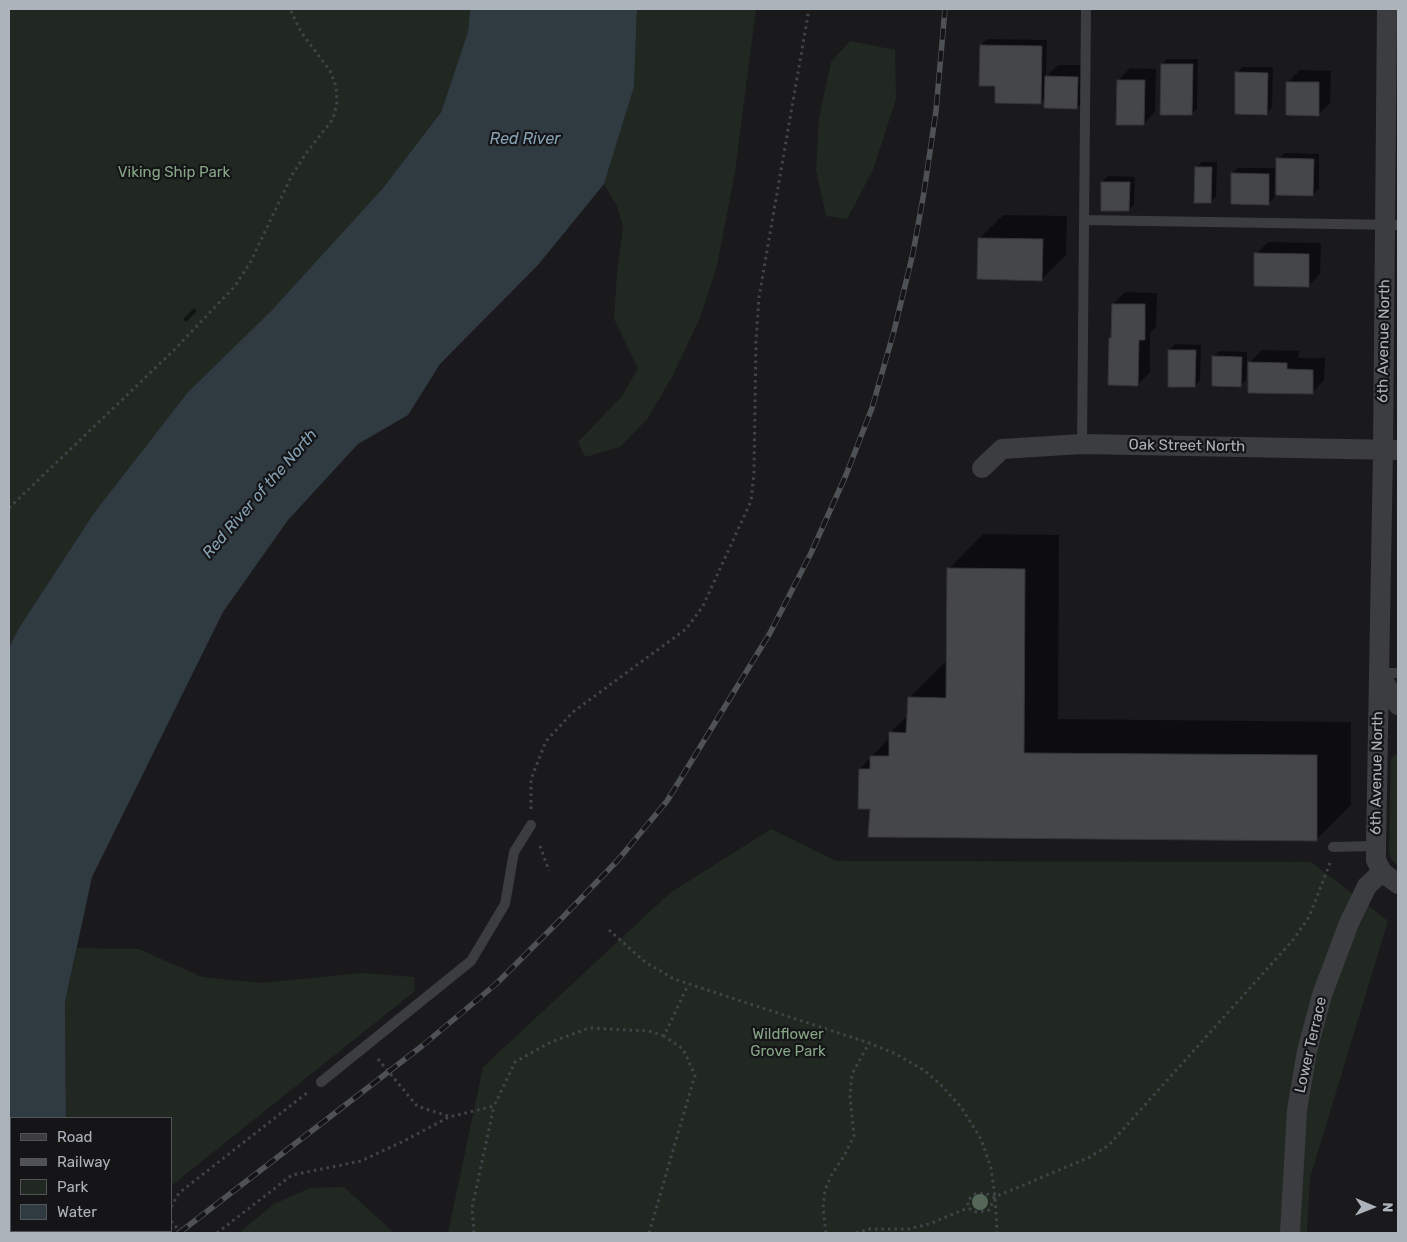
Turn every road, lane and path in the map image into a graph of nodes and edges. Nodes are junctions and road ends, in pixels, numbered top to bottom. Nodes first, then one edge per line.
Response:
1 (290, 9) edge
2 (809, 9) edge
3 (1086, 9) edge
4 (1387, 9) edge
5 (1084, 220) junction
6 (1391, 225) edge
7 (1082, 444) junction
8 (1390, 450) edge
9 (982, 468) dead end
10 (9, 508) edge
11 (1388, 673) edge
12 (1398, 705) edge
13 (531, 825) junction
14 (1334, 846) joint
15 (1376, 846) junction
16 (550, 870) dead end
17 (1382, 872) junction
18 (1398, 884) edge
19 (609, 930) dead end
20 (688, 985) junction
21 (664, 1036) junction
22 (869, 1043) junction
23 (366, 1045) junction
24 (320, 1082) joint
25 (494, 1106) junction
26 (448, 1117) junction
27 (995, 1197) junction
28 (172, 1205) edge
29 (968, 1208) junction
30 (172, 1222) edge
31 (181, 1233) edge
32 (217, 1233) edge
33 (474, 1233) edge
34 (649, 1233) edge
35 (826, 1233) edge
36 (856, 1233) edge
37 (996, 1233) edge
38 (1290, 1233) edge

1 - 10 path
2 - 13 path
3 - 5 lane
4 - 6 street, 6th Avenue North
5 - 6 lane
5 - 7 lane
6 - 8 street, 6th Avenue North
7 - 8 street, Oak Street North
7 - 9 street, Oak Street North
8 - 11 street, 6th Avenue North
11 - 12 street, 6th Avenue North
11 - 15 street, 6th Avenue North
13 - 16 path
13 - 23 lane
14 - 15 lane
14 - 27 path
15 - 17 street, 6th Avenue North
17 - 18 street
17 - 38 street, Lower Terrace
19 - 20 path
20 - 21 path
20 - 22 path
21 - 25 path
21 - 34 path
22 - 27 path
22 - 35 path
23 - 24 lane
23 - 26 path
24 - 28 path
25 - 26 path
25 - 33 path
26 - 32 path
27 - 29 path
27 - 29 path
27 - 37 path
29 - 36 path
30 - 31 path

